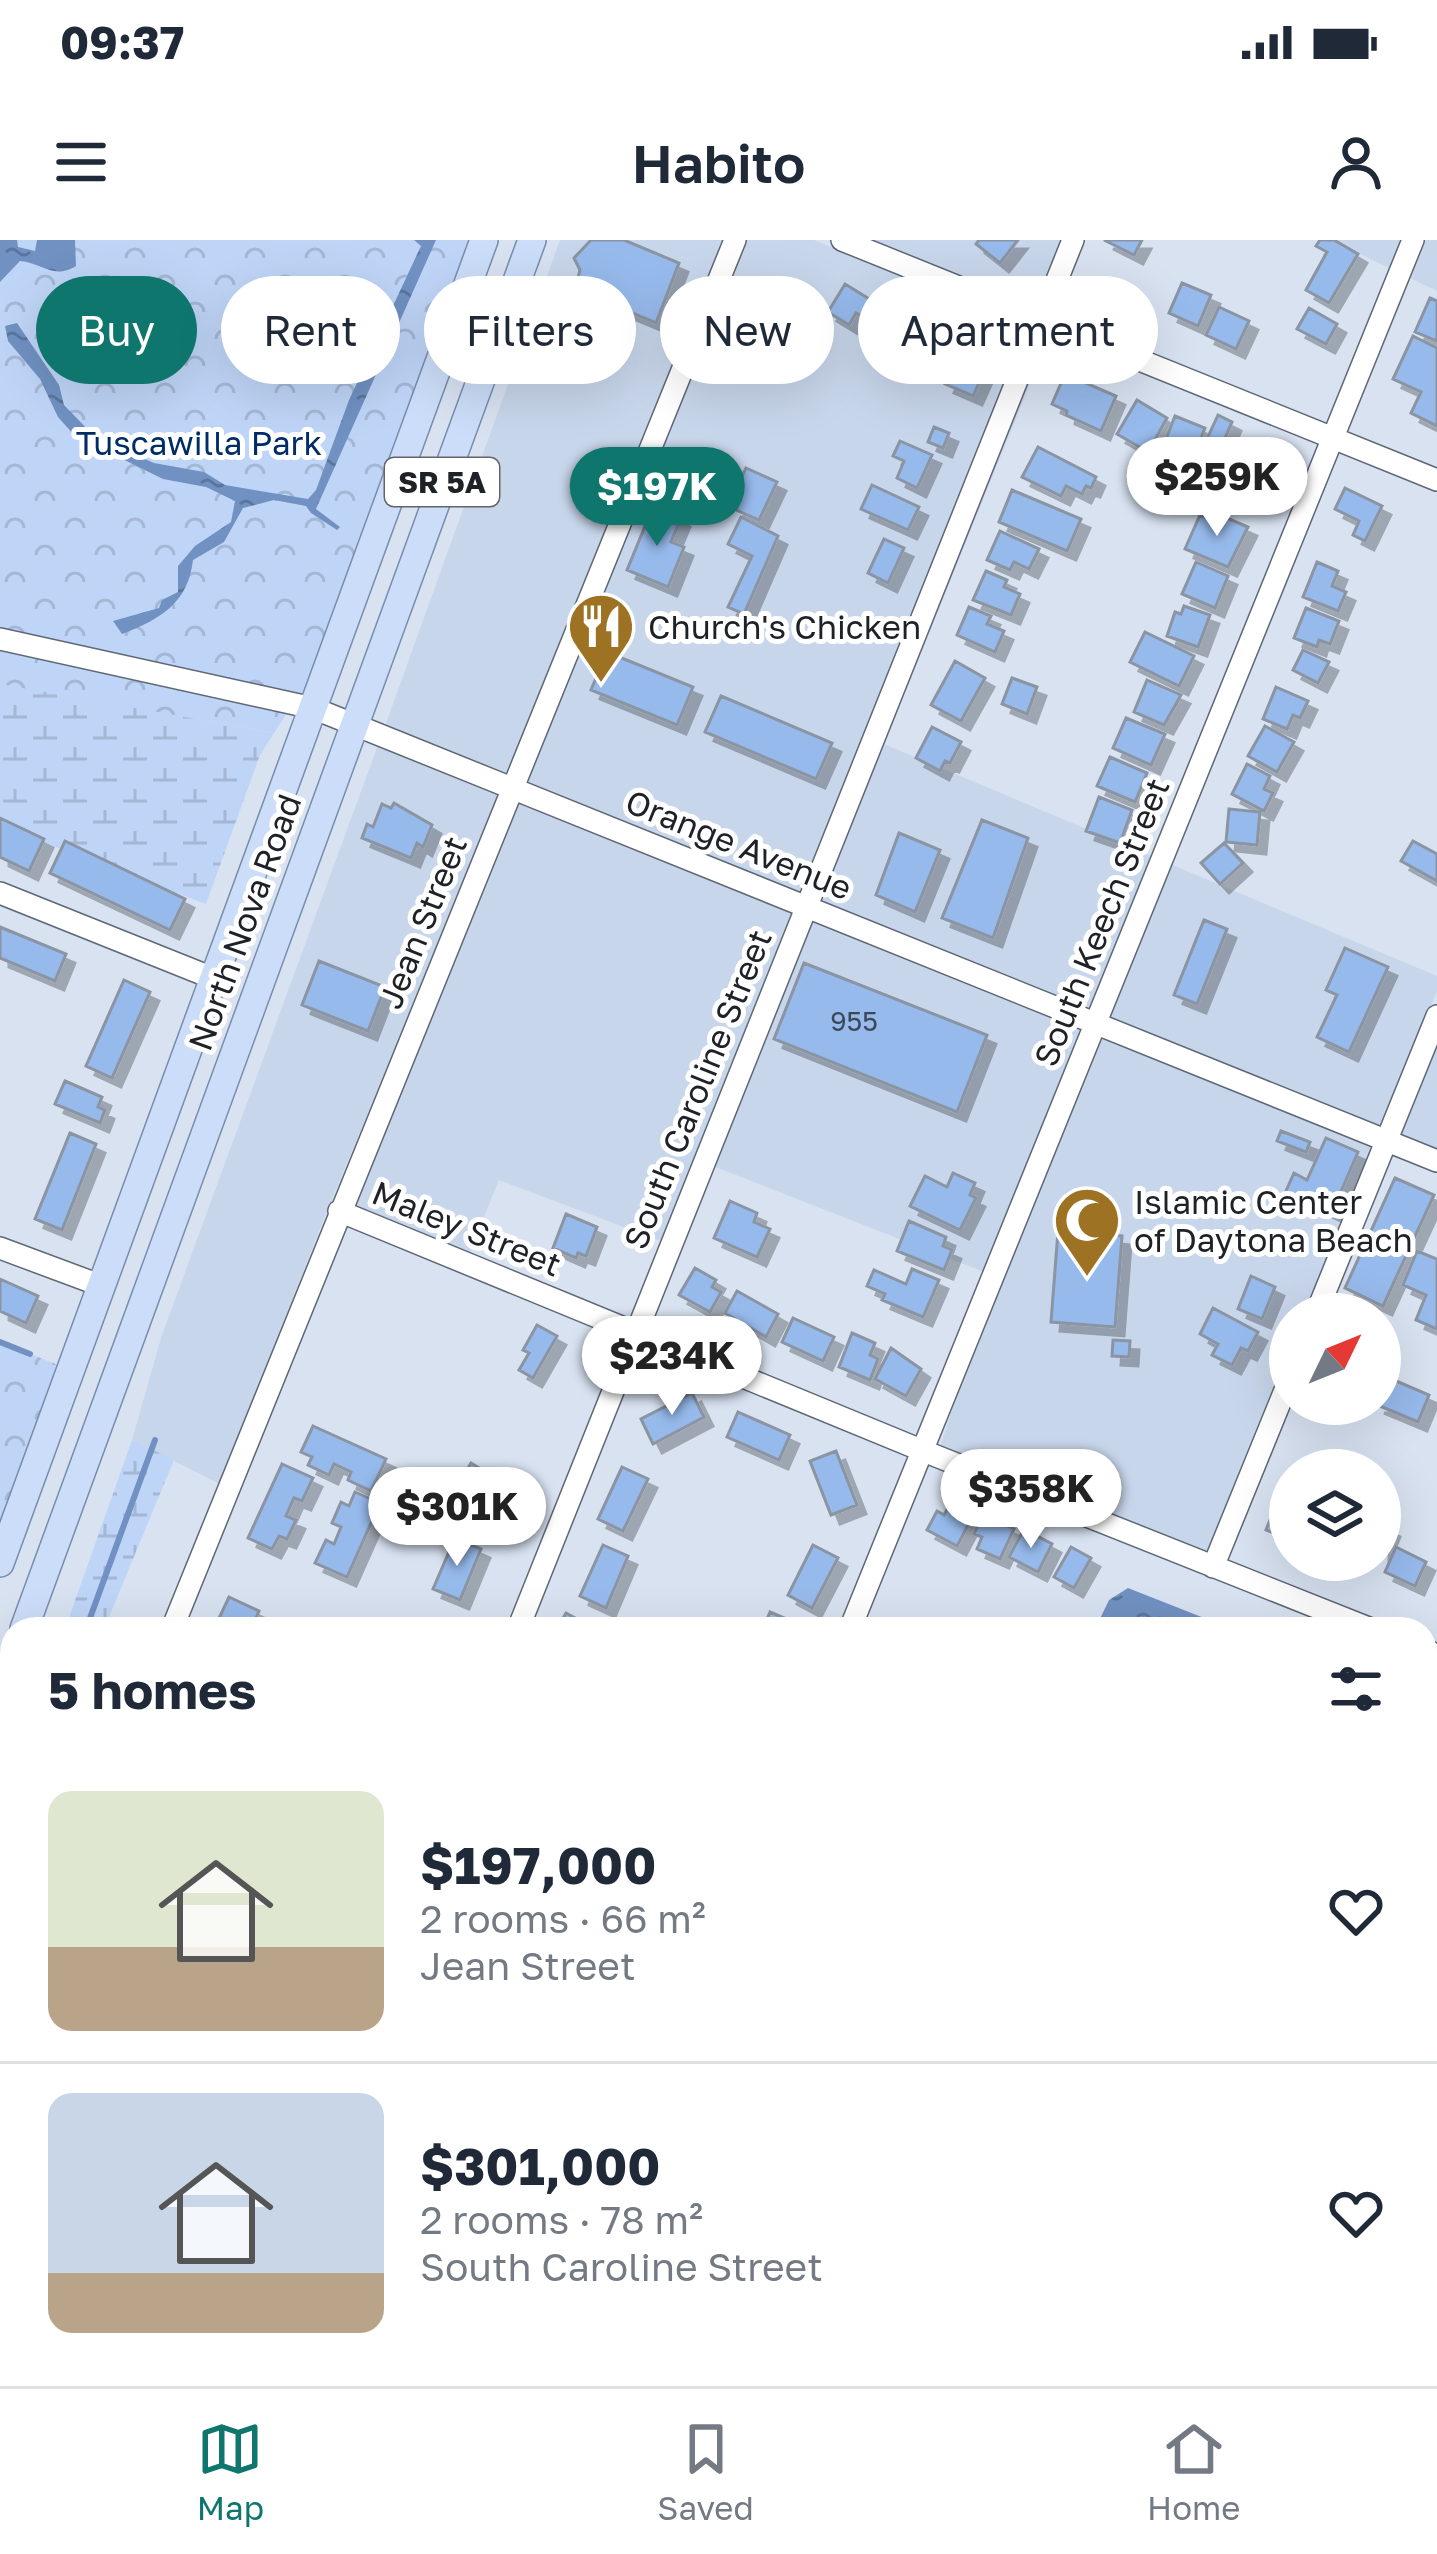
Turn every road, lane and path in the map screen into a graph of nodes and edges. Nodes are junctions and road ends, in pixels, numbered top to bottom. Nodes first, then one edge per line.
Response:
1 (484, 240) edge
2 (532, 240) edge
3 (735, 240) edge
4 (842, 240) edge
5 (1073, 240) edge
6 (1413, 240) edge
7 (932, 276) edge
8 (1059, 276) edge
9 (1158, 368) edge
10 (1015, 384) edge
11 (1334, 439) junction
12 (1437, 480) edge
13 (0, 639) edge
14 (313, 708) junction
15 (354, 724) junction
16 (513, 789) junction
17 (0, 893) edge
18 (805, 906) junction
19 (215, 979) junction
20 (1437, 1016) edge
21 (1095, 1022) junction
22 (1387, 1140) junction
23 (1437, 1161) edge
24 (338, 1211) junction
25 (124, 1226) junction
26 (0, 1247) edge
27 (102, 1286) junction
28 (147, 1293) junction
29 (1325, 1293) edge
30 (635, 1333) junction
31 (123, 1360) junction
32 (1271, 1425) edge
33 (921, 1450) junction
34 (0, 1563) edge
35 (1213, 1567) junction
36 (28, 1617) edge
37 (177, 1617) edge
38 (523, 1617) edge
39 (855, 1617) edge
40 (1340, 1617) edge

1 - 14 main road, North Nova Road / SR 5A
2 - 15 main road, North Nova Road / SR 5A
3 - 16 street, Jean Street
4 - 7 street
5 - 8 street, South Caroline Street
6 - 11 street, South Keech Street
9 - 11 street
10 - 18 street, South Caroline Street
11 - 12 street
11 - 21 street, South Keech Street
13 - 14 street, Orange Avenue
14 - 15 street, Orange Avenue
14 - 19 main road, North Nova Road / SR 5A
15 - 16 street, Orange Avenue
15 - 28 main road, North Nova Road / SR 5A
16 - 18 street, Orange Avenue
16 - 24 street, Jean Street
17 - 19 street
18 - 21 street, Orange Avenue
18 - 30 street, South Caroline Street
19 - 25 main road, North Nova Road / SR 5A
20 - 22 street
21 - 22 street, Orange Avenue
21 - 33 street, South Keech Street
22 - 23 street, Orange Avenue
22 - 29 street
24 - 30 street, Maley Street
24 - 37 street, Jean Street
25 - 27 main road, North Nova Road / SR 5A
25 - 28 main road
26 - 27 street
27 - 31 main road
27 - 34 main road, North Nova Road / SR 5A
28 - 31 main road, North Nova Road / SR 5A
30 - 33 street, Maley Street
30 - 38 street, South Caroline Street
31 - 36 main road, North Nova Road / SR 5A
32 - 35 street
33 - 35 street, Maley Street
33 - 39 street, South Keech Street
35 - 40 street, Maley Street

